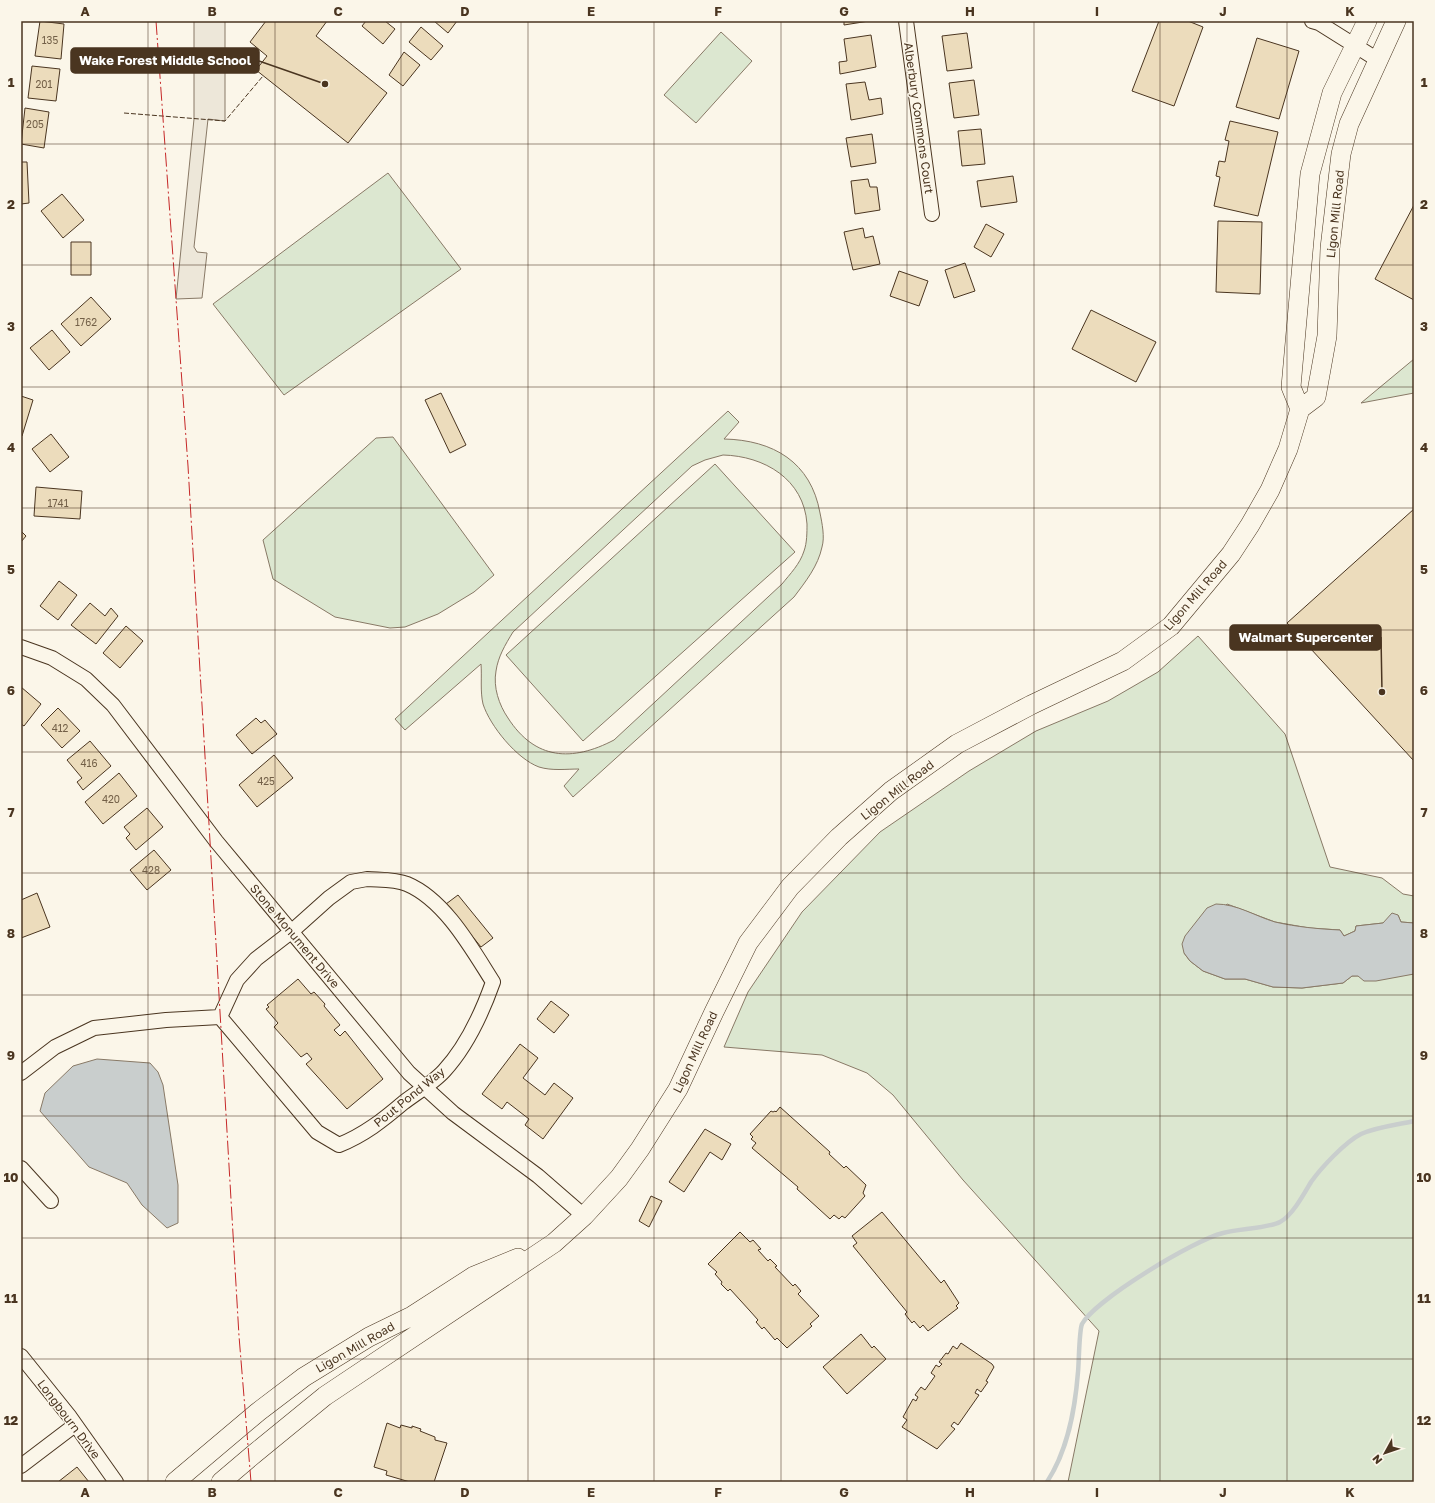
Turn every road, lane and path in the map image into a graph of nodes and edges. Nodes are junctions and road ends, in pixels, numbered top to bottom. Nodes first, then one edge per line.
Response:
1 (906, 21) edge
2 (1312, 21) edge
3 (1367, 21) edge
4 (1396, 21) edge
5 (1356, 46) junction
6 (1378, 60) junction
7 (932, 214) dead end
8 (1300, 409) junction
9 (21, 647) edge
10 (291, 932) junction
11 (220, 1017) junction
12 (21, 1073) edge
13 (424, 1086) junction
14 (21, 1168) edge
15 (51, 1201) dead end
16 (584, 1216) junction
17 (554, 1243) junction
18 (21, 1356) edge
19 (75, 1425) junction
20 (21, 1466) edge
21 (116, 1482) edge
22 (175, 1482) edge
23 (221, 1482) edge

1 - 7 street, Alberbury Commons Court
2 - 5 street
3 - 5 main road
4 - 6 main road, Ligon Mill Road
5 - 6 street
5 - 8 main road
6 - 8 main road, Ligon Mill Road
8 - 16 main road, Ligon Mill Road
9 - 10 street, Stone Monument Drive
10 - 11 street, Pout Pond Way
10 - 13 street, Stone Monument Drive
10 - 13 street, Pout Pond Way
11 - 12 street
11 - 13 street, Pout Pond Way
13 - 16 street, Stone Monument Drive
14 - 15 street
16 - 17 main road, Ligon Mill Road
17 - 22 main road, Ligon Mill Road
17 - 23 main road, Ligon Mill Road
18 - 19 street, Longbourn Drive
19 - 20 street
19 - 21 street, Longbourn Drive

